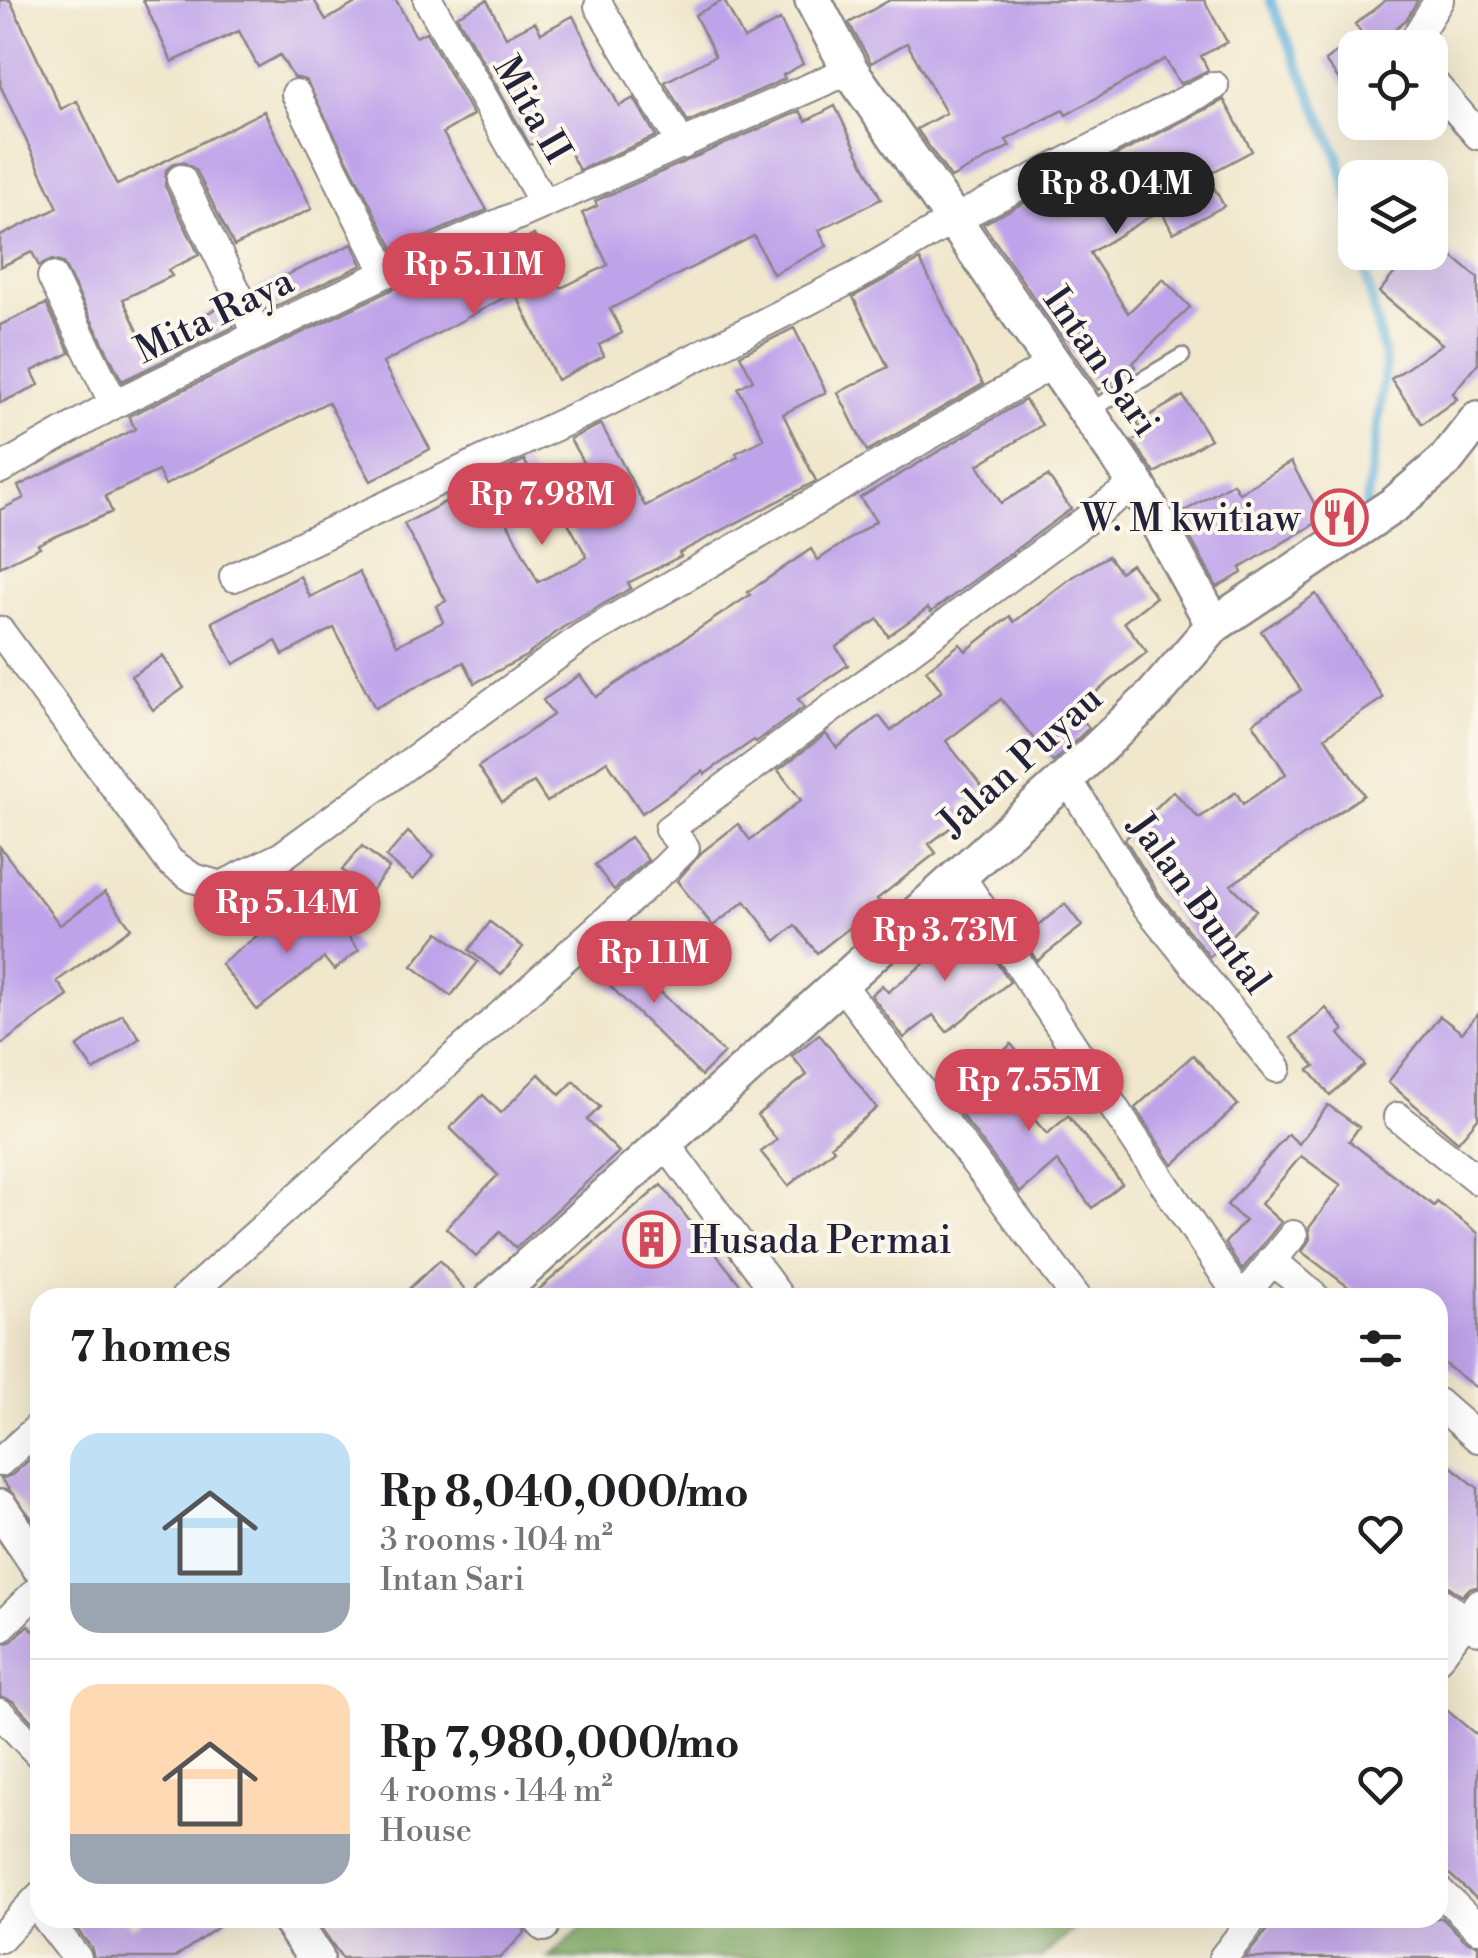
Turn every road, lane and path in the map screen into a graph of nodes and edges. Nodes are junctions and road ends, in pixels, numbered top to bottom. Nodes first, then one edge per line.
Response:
1 (428, 0) edge
2 (813, 0) edge
3 (1439, 0) edge
4 (599, 6) dead end
5 (1420, 30) edge
6 (850, 70) junction
7 (1214, 86) dead end
8 (296, 94) dead end
9 (1448, 100) edge
10 (1478, 135) edge
11 (682, 144) junction
12 (182, 179) dead end
13 (543, 202) junction
14 (951, 220) junction
15 (386, 274) junction
16 (52, 276) dead end
17 (258, 335) junction
18 (1182, 356) dead end
19 (1052, 364) junction
20 (114, 404) junction
21 (1086, 412) junction
22 (1478, 420) edge
23 (0, 468) edge
24 (1136, 483) junction
25 (234, 577) dead end
26 (1214, 625) junction
27 (0, 630) edge
28 (1067, 778) junction
29 (959, 874) junction
30 (840, 984) junction
31 (1277, 1068) dead end
32 (1398, 1117) dead end
33 (664, 1142) junction
34 (1478, 1180) edge
35 (1293, 1235) dead end
36 (1272, 1260) junction
37 (195, 1288) edge
38 (504, 1288) edge
39 (773, 1288) edge
40 (1069, 1288) edge
41 (1234, 1288) edge
42 (1249, 1288) edge
43 (1304, 1288) edge
44 (1448, 1412) edge
45 (30, 1435) edge
46 (1478, 1438) edge
47 (0, 1462) edge
48 (0, 1508) edge
49 (30, 1552) edge
50 (30, 1598) edge
51 (1448, 1605) edge
52 (1474, 1618) edge
53 (0, 1628) edge
54 (1448, 1647) edge
55 (0, 1713) edge
56 (30, 1744) edge
57 (1448, 1900) edge
58 (30, 1914) edge
59 (56, 1928) edge
60 (295, 1928) edge
61 (1246, 1928) edge
62 (1478, 1928) edge
63 (0, 1938) edge
64 (77, 1958) edge
65 (316, 1958) edge
66 (1224, 1958) edge

1 - 13 street, Mita II
2 - 6 street, Intan Sari
3 - 5 street
4 - 11 street
6 - 11 street, Mita Raya
6 - 14 street, Intan Sari
7 - 14 street
8 - 15 street
9 - 10 street
11 - 13 street, Mita Raya
12 - 17 street
13 - 15 street, Mita Raya
14 - 19 street, Intan Sari
14 - 25 street
15 - 17 street, Mita Raya
16 - 20 street
17 - 20 street, Mita Raya
18 - 21 lane
19 - 21 street, Intan Sari
19 - 27 street
20 - 23 street, Mita Raya
21 - 24 street, Intan Sari
22 - 26 street, Jalan Puyau
24 - 26 street, Intan Sari
24 - 37 street
26 - 28 street, Jalan Puyau
28 - 29 street, Jalan Puyau
28 - 31 street, Jalan Buntal
29 - 30 street, Jalan Puyau
29 - 41 street
30 - 33 street, Jalan Puyau
30 - 40 street
32 - 34 street
33 - 38 street, Jalan Puyau
33 - 39 street
35 - 36 street
36 - 42 street
36 - 43 street
44 - 46 street
45 - 47 street
48 - 49 street
50 - 53 street
51 - 52 street
52 - 54 street
55 - 56 street
57 - 62 street
58 - 63 street
59 - 64 street
60 - 65 street
61 - 66 street

